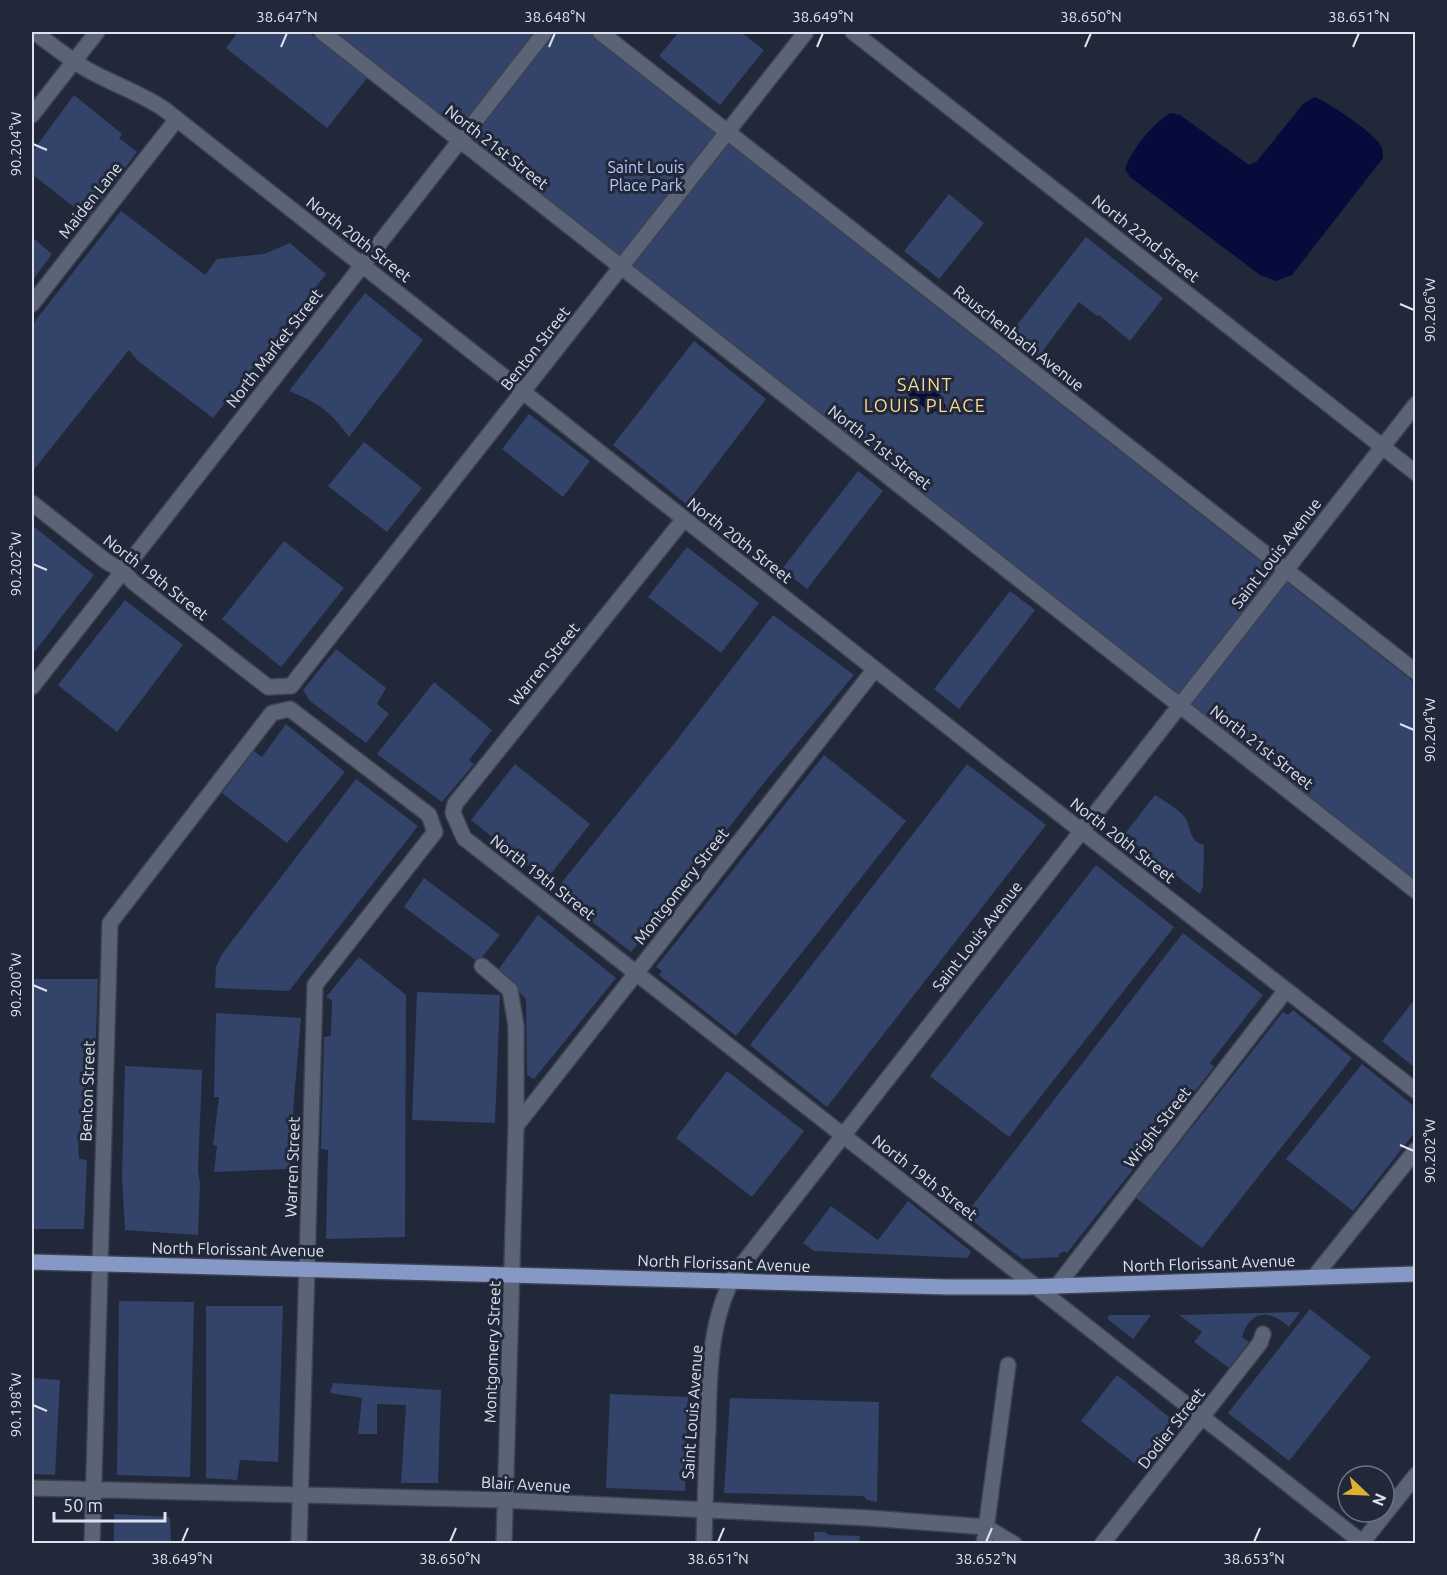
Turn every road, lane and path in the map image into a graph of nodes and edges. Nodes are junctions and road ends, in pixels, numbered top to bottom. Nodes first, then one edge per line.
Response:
1 (34, 32) edge
2 (97, 32) edge
3 (322, 32) edge
4 (545, 32) edge
5 (600, 32) edge
6 (806, 32) edge
7 (853, 32) edge
8 (73, 62) junction
9 (32, 114) edge
10 (177, 118) junction
11 (727, 132) junction
12 (460, 141) junction
13 (363, 264) junction
14 (621, 267) junction
15 (32, 304) edge
16 (523, 392) junction
17 (1416, 404) edge
18 (1382, 447) junction
19 (1416, 473) edge
20 (32, 503) edge
21 (684, 519) junction
22 (1286, 570) junction
23 (123, 571) junction
24 (875, 669) junction
25 (1416, 672) edge
26 (291, 686) joint
27 (32, 687) edge
28 (1180, 706) junction
29 (1082, 831) junction
30 (435, 832) joint
31 (464, 838) joint
32 (1416, 891) edge
33 (482, 966) dead end
34 (636, 973) junction
35 (1286, 990) junction
36 (1416, 1091) edge
37 (516, 1126) junction
38 (843, 1135) junction
39 (1416, 1150) edge
40 (32, 1262) edge
41 (101, 1264) junction
42 (307, 1269) junction
43 (1416, 1274) edge
44 (512, 1275) junction
45 (1314, 1277) junction
46 (731, 1281) junction
47 (1057, 1286) junction
48 (1036, 1287) junction
49 (1263, 1334) dead end
50 (1008, 1365) dead end
51 (1202, 1418) junction
52 (1416, 1475) edge
53 (32, 1488) edge
54 (94, 1490) junction
55 (300, 1495) junction
56 (506, 1500) junction
57 (705, 1510) junction
58 (986, 1527) junction
59 (1362, 1543) edge
60 (92, 1544) edge
61 (299, 1544) edge
62 (504, 1544) edge
63 (704, 1544) edge
64 (984, 1544) edge
65 (1014, 1544) edge
66 (1102, 1544) edge

1 - 8 street, North 20th Street
2 - 8 street
3 - 12 street, North 21st Street
4 - 12 street, North Market Street
5 - 11 street, Rauschenbach Avenue
6 - 11 street, Benton Street
7 - 18 street, North 22nd Street
8 - 9 street
8 - 10 street, North 20th Street
10 - 13 street, North 20th Street
10 - 15 street, Maiden Lane
11 - 14 street, Benton Street
11 - 22 street, Rauschenbach Avenue
12 - 13 street, North Market Street
12 - 14 street, North 21st Street
13 - 16 street, North 20th Street
13 - 23 street, North Market Street
14 - 16 street, Benton Street
14 - 28 street, North 21st Street
16 - 21 street, North 20th Street
16 - 26 street, Benton Street
17 - 18 street, Saint Louis Avenue
18 - 19 street, North 22nd Street
18 - 22 street, Saint Louis Avenue
20 - 23 street, North 19th Street
21 - 24 street, North 20th Street
21 - 31 street, Warren Street
22 - 25 street, Rauschenbach Avenue
22 - 28 street, Saint Louis Avenue
23 - 26 street, North 19th Street
23 - 27 street, North Market Street
24 - 29 street, North 20th Street
24 - 34 street, Montgomery Street
28 - 29 street, Saint Louis Avenue
28 - 32 street, North 21st Street
29 - 35 street, North 20th Street
29 - 38 street, Saint Louis Avenue
30 - 41 street, Benton Street
30 - 42 street, Warren Street
31 - 34 street, North 19th Street
33 - 37 street, Montgomery Street
34 - 37 street, Montgomery Street
34 - 38 street, North 19th Street
35 - 36 street, North 20th Street
35 - 47 street, Wright Street
37 - 44 street, Montgomery Street
38 - 46 street, Saint Louis Avenue
38 - 48 street, North 19th Street
39 - 45 street
40 - 41 main road, North Florissant Avenue
41 - 42 main road, North Florissant Avenue
41 - 54 street, Benton Street
42 - 44 main road, North Florissant Avenue
42 - 55 street, Warren Street
43 - 45 main road, North Florissant Avenue
44 - 46 main road, North Florissant Avenue
44 - 56 street, Montgomery Street
45 - 47 main road, North Florissant Avenue
46 - 48 main road, North Florissant Avenue
46 - 57 street, Saint Louis Avenue
47 - 48 main road, North Florissant Avenue
48 - 51 street, North 19th Street
49 - 51 street, Dodier Street
50 - 58 street
51 - 59 street, North 19th Street
51 - 66 street, Dodier Street
52 - 59 street
53 - 54 street, Blair Avenue
54 - 55 street, Blair Avenue
54 - 60 street, Benton Street
55 - 56 street, Blair Avenue
55 - 61 street, Warren Street
56 - 57 street, Blair Avenue
56 - 62 street, Montgomery Street
57 - 58 street, Blair Avenue
57 - 63 street, Saint Louis Avenue
58 - 64 street
58 - 65 street, Blair Avenue

